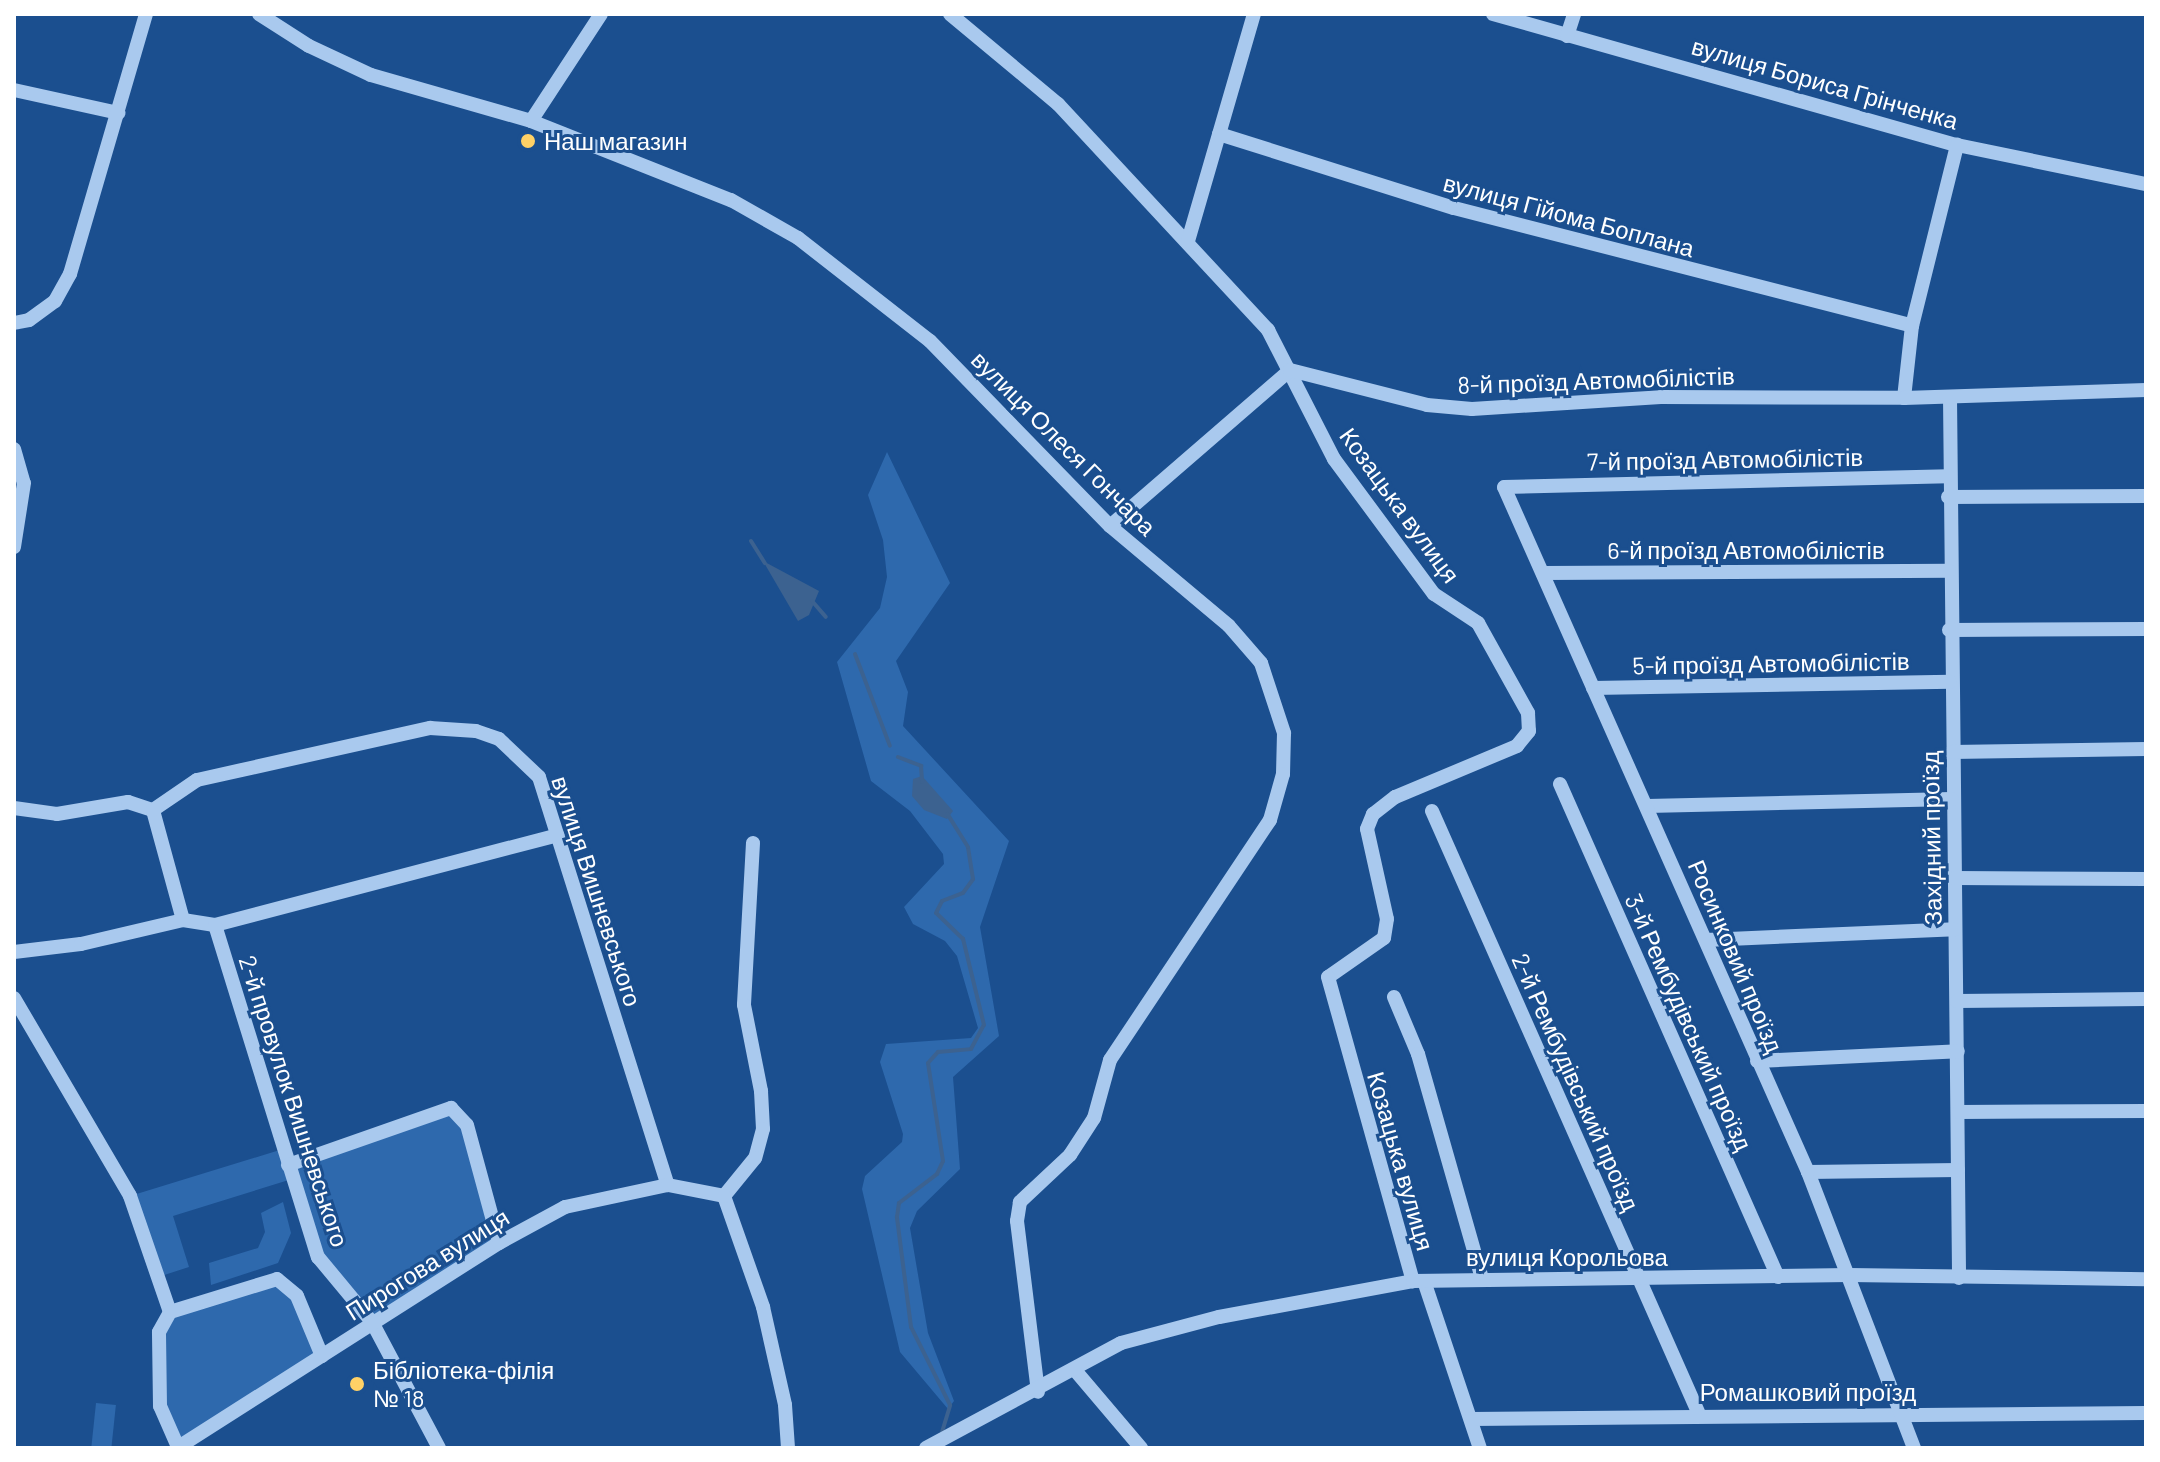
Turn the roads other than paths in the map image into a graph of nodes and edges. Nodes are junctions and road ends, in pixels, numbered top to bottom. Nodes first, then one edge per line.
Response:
1 (146, 14) edge
2 (259, 14) edge
3 (601, 14) edge
4 (950, 14) edge
5 (1254, 14) edge
6 (1493, 14) edge
7 (1574, 14) edge
8 (1567, 36) junction
9 (14, 90) edge
10 (119, 113) junction
11 (531, 121) junction
12 (1219, 134) junction
13 (1957, 145) junction
14 (2146, 184) edge
15 (1188, 241) junction
16 (14, 323) edge
17 (1912, 326) junction
18 (1290, 370) junction
19 (2146, 390) edge
20 (1950, 397) junction
21 (1904, 398) junction
22 (14, 449) edge
23 (1948, 476) junction
24 (1504, 487) joint
25 (2146, 496) edge
26 (1948, 497) junction
27 (1110, 526) junction
28 (14, 547) edge
29 (1949, 571) junction
30 (1543, 573) junction
31 (2146, 629) edge
32 (1949, 630) junction
33 (1950, 682) junction
34 (1593, 688) junction
35 (2146, 749) edge
36 (1952, 752) junction
37 (1560, 784) dead end
38 (1952, 799) junction
39 (1647, 806) junction
40 (14, 808) edge
41 (153, 810) junction
42 (1432, 811) dead end
43 (557, 835) junction
44 (753, 843) dead end
45 (1955, 878) junction
46 (2146, 879) edge
47 (183, 920) junction
48 (215, 925) junction
49 (1955, 929) junction
50 (1706, 940) junction
51 (14, 952) edge
52 (1394, 997) dead end
53 (14, 998) edge
54 (2146, 999) edge
55 (1957, 1001) junction
56 (1958, 1051) junction
57 (1757, 1061) junction
58 (2146, 1111) edge
59 (1959, 1112) junction
60 (288, 1165) junction
61 (1958, 1170) junction
62 (1808, 1172) junction
63 (668, 1185) junction
64 (724, 1196) junction
65 (499, 1243) junction
66 (1849, 1275) junction
67 (1778, 1277) junction
68 (1959, 1278) junction
69 (1482, 1279) junction
70 (2146, 1279) edge
71 (1640, 1280) junction
72 (1418, 1281) junction
73 (170, 1312) junction
74 (372, 1322) junction
75 (322, 1356) junction
76 (1074, 1369) junction
77 (1038, 1392) junction
78 (1901, 1413) junction
79 (2146, 1413) edge
80 (1699, 1414) junction
81 (1471, 1419) junction
82 (178, 1448) edge
83 (439, 1448) edge
84 (788, 1448) edge
85 (926, 1448) edge
86 (1141, 1448) edge
87 (1480, 1448) edge
88 (1914, 1448) edge

1 - 10 street
2 - 11 street, вулиця Олеся Гончара
3 - 11 street
4 - 15 street, Козацька вулиця
5 - 12 street
6 - 8 street, вулиця Бориса Грінченка
7 - 8 street
8 - 13 street, вулиця Бориса Грінченка
9 - 10 street
10 - 16 street
11 - 27 street, вулиця Олеся Гончара
12 - 15 street
12 - 17 street, вулиця Гійома Боплана
13 - 14 street, вулиця Бориса Грінченка
13 - 17 street
15 - 18 street, Козацька вулиця
17 - 21 street
18 - 21 street, 8-й проїзд Автомобілістів
18 - 27 street
18 - 72 street, Козацька вулиця
19 - 20 street, 8-й проїзд Автомобілістів
20 - 21 street, 8-й проїзд Автомобілістів
20 - 23 street, Західний проїзд
22 - 28 street
23 - 24 street, 7-й проїзд Автомобілістів
23 - 26 street, Західний проїзд
24 - 30 street, Росинковий проїзд
25 - 26 street
26 - 29 street, Західний проїзд
27 - 77 street, вулиця Олеся Гончара
29 - 30 street, 6-й проїзд Автомобілістів
29 - 32 street, Західний проїзд
30 - 34 street, Росинковий проїзд
31 - 32 street
32 - 33 street, Західний проїзд
33 - 34 street, 5-й проїзд Автомобілістів
33 - 36 street, Західний проїзд
34 - 39 street, Росинковий проїзд
35 - 36 street
36 - 38 street, Західний проїзд
37 - 67 street, 3-й Рембудівський проїзд
38 - 39 street
38 - 45 street, Західний проїзд
39 - 50 street, Росинковий проїзд
40 - 41 street
41 - 43 street, вулиця Вишневського
41 - 47 street
42 - 71 street, 2-й Рембудівський проїзд
43 - 48 street
43 - 63 street, вулиця Вишневського
44 - 64 street
45 - 46 street
45 - 49 street, Західний проїзд
47 - 48 street
47 - 51 street
48 - 60 street, 2-й провулок Вишневського
49 - 50 street
49 - 55 street, Західний проїзд
50 - 57 street, Росинковий проїзд
52 - 69 street
53 - 73 street
54 - 55 street
55 - 56 street, Західний проїзд
56 - 57 street
56 - 59 street, Західний проїзд
57 - 62 street, Росинковий проїзд
58 - 59 street
59 - 61 street, Західний проїзд
60 - 65 street
60 - 74 street, 2-й провулок Вишневського
61 - 62 street
61 - 68 street, Західний проїзд
62 - 66 street, Росинковий проїзд
63 - 64 street, Пирогова вулиця
63 - 65 street, Пирогова вулиця
64 - 84 street
65 - 74 street, Пирогова вулиця
66 - 67 street, вулиця Корольова
66 - 68 street, вулиця Корольова
66 - 78 street, Росинковий проїзд
67 - 71 street, вулиця Корольова
68 - 70 street, вулиця Корольова
69 - 71 street, вулиця Корольова
69 - 72 street, вулиця Корольова
71 - 80 street, 2-й Рембудівський проїзд
72 - 76 street, вулиця Корольова
72 - 81 street, Козацька вулиця
73 - 75 street
73 - 82 street
74 - 75 street, Пирогова вулиця
74 - 83 street, 2-й провулок Вишневського
75 - 82 street, Пирогова вулиця
76 - 77 street, вулиця Корольова
76 - 86 street
77 - 85 street, вулиця Корольова
78 - 79 street, Ромашковий проїзд
78 - 80 street, Ромашковий проїзд
78 - 88 street, Росинковий проїзд
80 - 81 street, Ромашковий проїзд
81 - 87 street, Козацька вулиця

